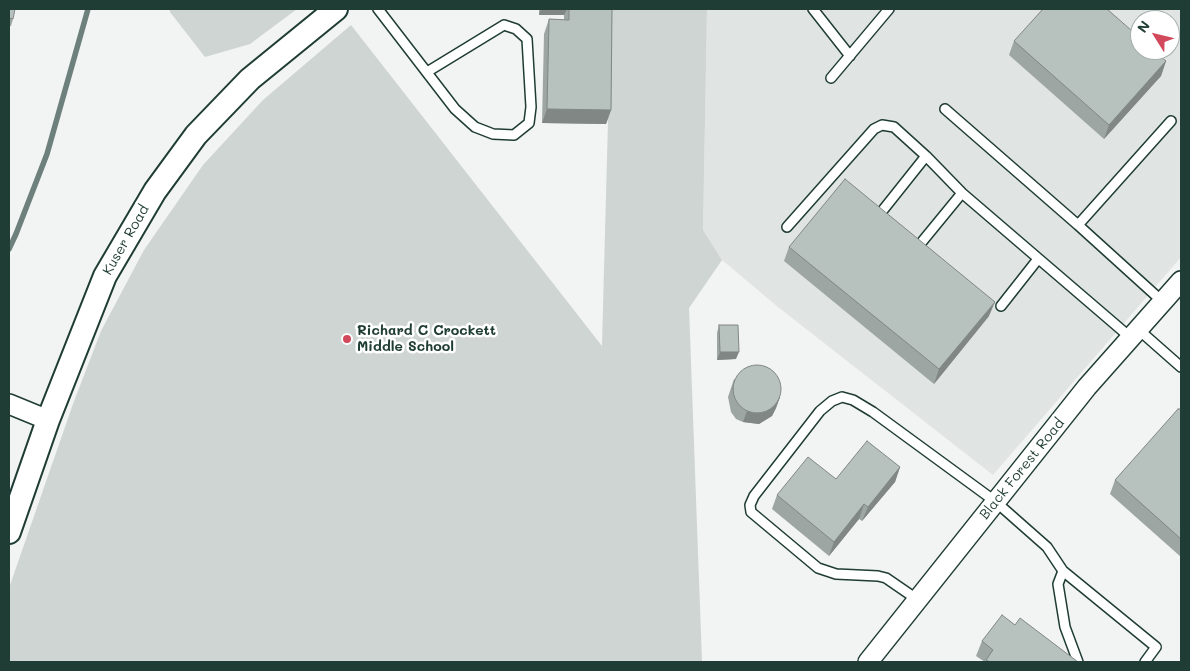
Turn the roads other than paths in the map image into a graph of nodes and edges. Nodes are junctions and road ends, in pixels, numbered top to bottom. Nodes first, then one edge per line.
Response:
1 (336, 9) edge
2 (378, 9) edge
3 (814, 9) edge
4 (888, 9) edge
5 (850, 56) junction
6 (427, 72) junction
7 (832, 78) dead end
8 (945, 109) dead end
9 (1171, 121) dead end
10 (926, 156) junction
11 (962, 193) junction
12 (883, 210) edge
13 (1078, 225) junction
14 (787, 227) dead end
15 (921, 243) edge
16 (1038, 259) junction
17 (1181, 281) edge
18 (1163, 302) junction
19 (1001, 306) dead end
20 (1135, 334) junction
21 (1181, 367) edge
22 (9, 404) edge
23 (48, 420) junction
24 (996, 502) junction
25 (9, 532) edge
26 (1063, 571) junction
27 (918, 600) junction
28 (868, 662) edge
29 (1078, 662) edge
30 (1145, 662) edge

1 - 23 street, Kuser Road
2 - 6 lane
3 - 5 lane
4 - 5 lane
5 - 7 lane
6 - 6 lane
8 - 13 lane
9 - 13 lane
10 - 11 lane
10 - 12 lane
10 - 14 lane
11 - 15 lane
11 - 16 lane
13 - 18 lane
16 - 19 lane
16 - 20 lane
17 - 18 street, Black Forest Road
18 - 20 street, Black Forest Road
20 - 21 lane
20 - 24 street, Black Forest Road
22 - 23 street
23 - 25 street, Kuser Road
24 - 26 lane
24 - 27 street, Black Forest Road
24 - 27 lane
26 - 29 lane
26 - 30 lane
27 - 28 street, Black Forest Road

